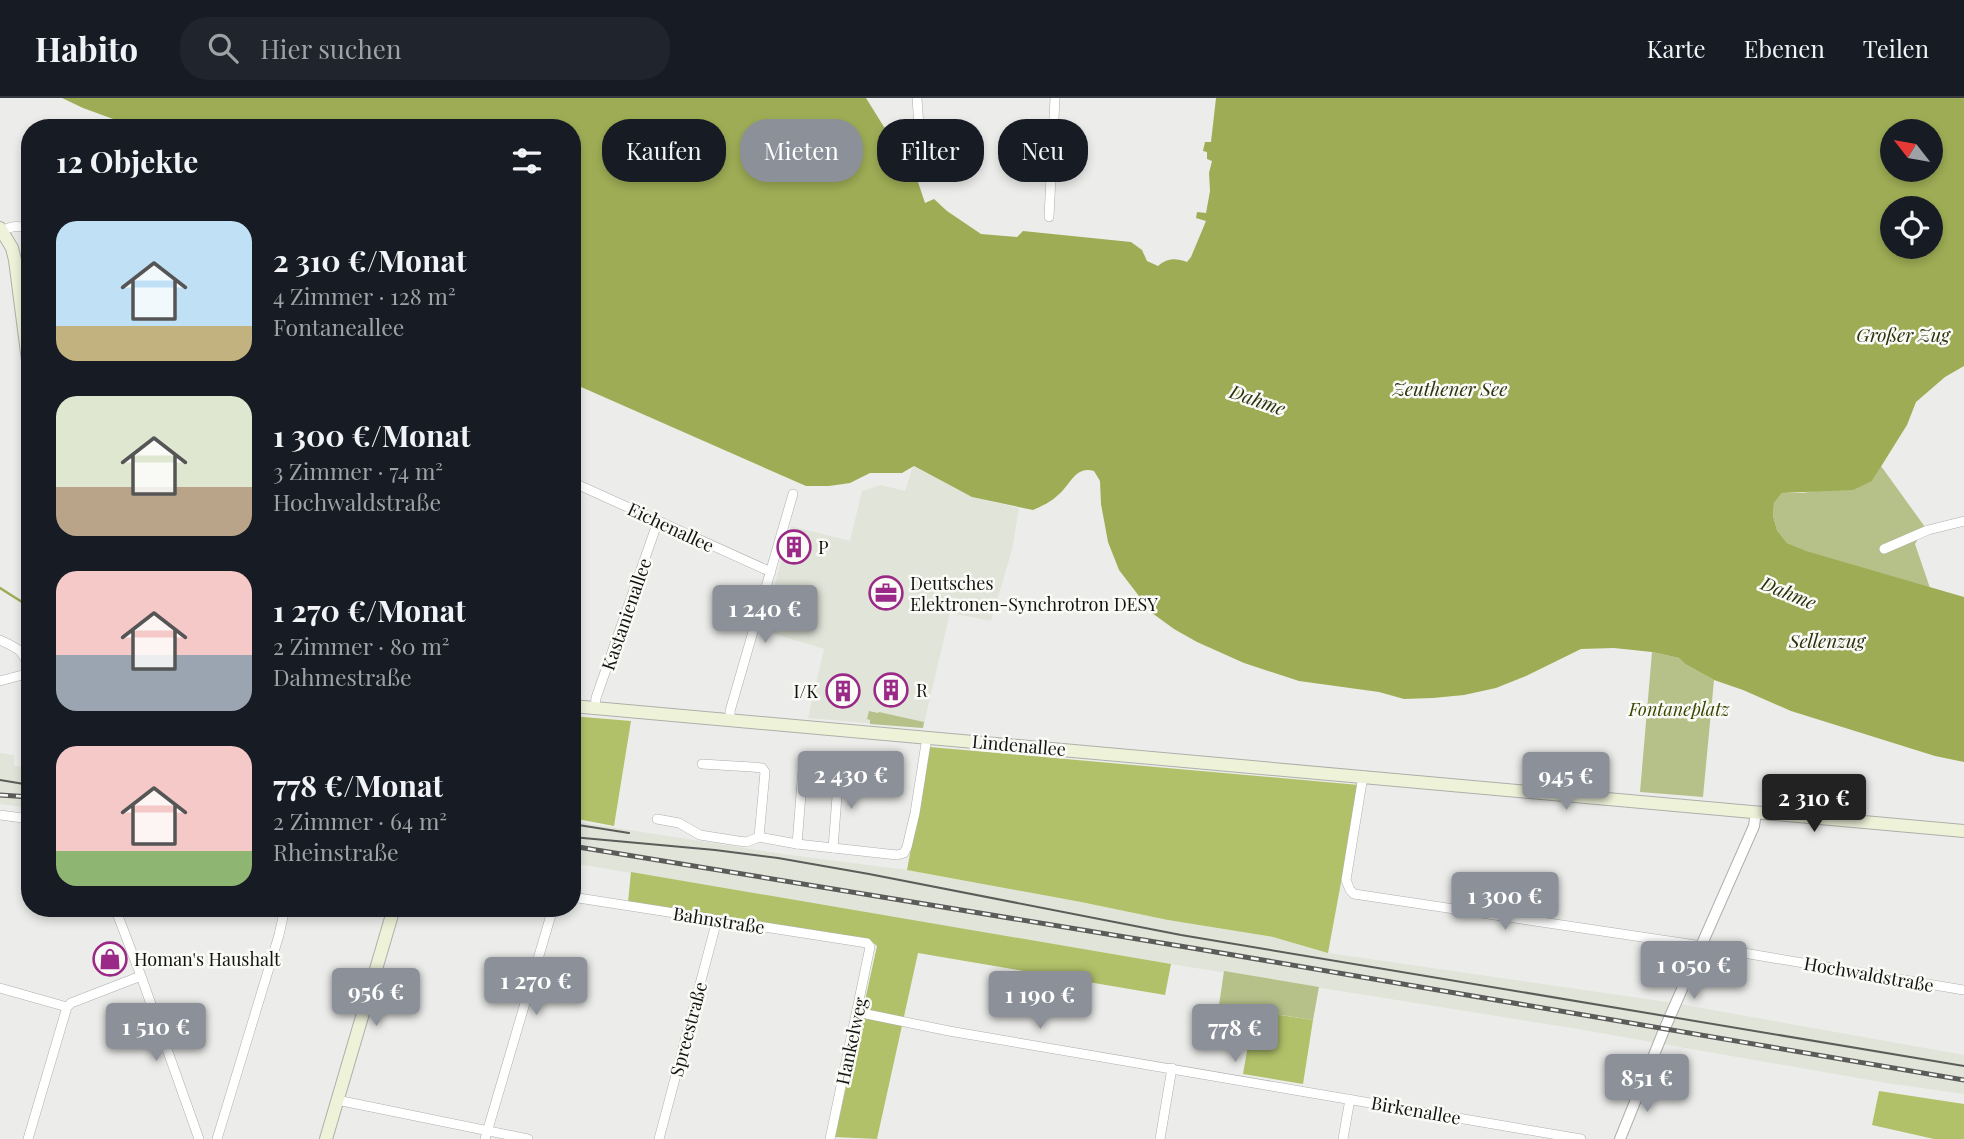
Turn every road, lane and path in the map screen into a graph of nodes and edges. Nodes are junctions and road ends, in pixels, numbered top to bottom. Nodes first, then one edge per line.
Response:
1 (917, 98) edge
2 (1055, 98) edge
3 (918, 119) edge
4 (1049, 217) dead end
5 (21, 226) edge
6 (1, 229) edge
7 (21, 306) edge
8 (581, 486) edge
9 (793, 494) dead end
10 (658, 521) junction
11 (1964, 521) edge
12 (1884, 549) dead end
13 (771, 572) junction
14 (0, 640) edge
15 (21, 650) edge
16 (21, 675) edge
17 (0, 681) edge
18 (581, 707) edge
19 (595, 708) junction
20 (730, 720) junction
21 (927, 737) junction
22 (702, 764) dead end
23 (803, 769) dead end
24 (839, 771) dead end
25 (1363, 776) junction
26 (1756, 812) junction
27 (0, 815) edge
28 (21, 818) edge
29 (657, 819) dead end
30 (1964, 831) edge
31 (759, 837) junction
32 (797, 844) junction
33 (833, 848) junction
34 (581, 898) edge
35 (118, 917) edge
36 (283, 917) edge
37 (391, 917) edge
38 (550, 917) edge
39 (717, 920) junction
40 (866, 943) joint
41 (1702, 946) junction
42 (141, 976) junction
43 (0, 988) edge
44 (1964, 990) edge
45 (67, 1007) junction
46 (857, 1012) junction
47 (1172, 1069) junction
48 (1350, 1099) junction
49 (337, 1100) junction
50 (486, 1135) edge
51 (28, 1139) edge
52 (199, 1139) edge
53 (217, 1139) edge
54 (326, 1139) edge
55 (528, 1139) edge
56 (659, 1139) edge
57 (830, 1139) edge
58 (1160, 1139) edge
59 (1343, 1139) edge
60 (1581, 1139) edge
61 (1620, 1139) edge

1 - 3 street
2 - 4 street
5 - 6 street
6 - 7 main road
8 - 10 street, Eichenallee
9 - 13 street
10 - 13 street, Eichenallee
10 - 19 street, Kastanienallee
11 - 12 street
13 - 20 street
14 - 15 street
16 - 17 street
18 - 19 main road, Lindenallee
19 - 20 main road, Lindenallee
20 - 21 main road, Lindenallee
21 - 25 main road, Lindenallee
21 - 33 street
22 - 31 street
23 - 32 street
24 - 33 street
25 - 26 main road, Lindenallee
25 - 41 street, Hochwaldstraße
26 - 30 main road, Lindenallee
26 - 41 street
27 - 28 street
29 - 31 street
31 - 32 street
32 - 33 street
34 - 39 street, Bahnstraße
35 - 42 street
36 - 53 street
37 - 49 main road
38 - 50 street
39 - 40 street, Bahnstraße
39 - 56 street, Spreestraße
40 - 46 street, Hankelweg
41 - 44 street, Hochwaldstraße
41 - 61 street
42 - 45 street
42 - 52 street
43 - 45 street
45 - 51 street
46 - 47 street, Birkenallee
46 - 57 street, Hankelweg
47 - 48 street, Birkenallee
47 - 58 street
48 - 59 street
48 - 60 street, Birkenallee
49 - 50 street
49 - 54 main road
50 - 55 street

